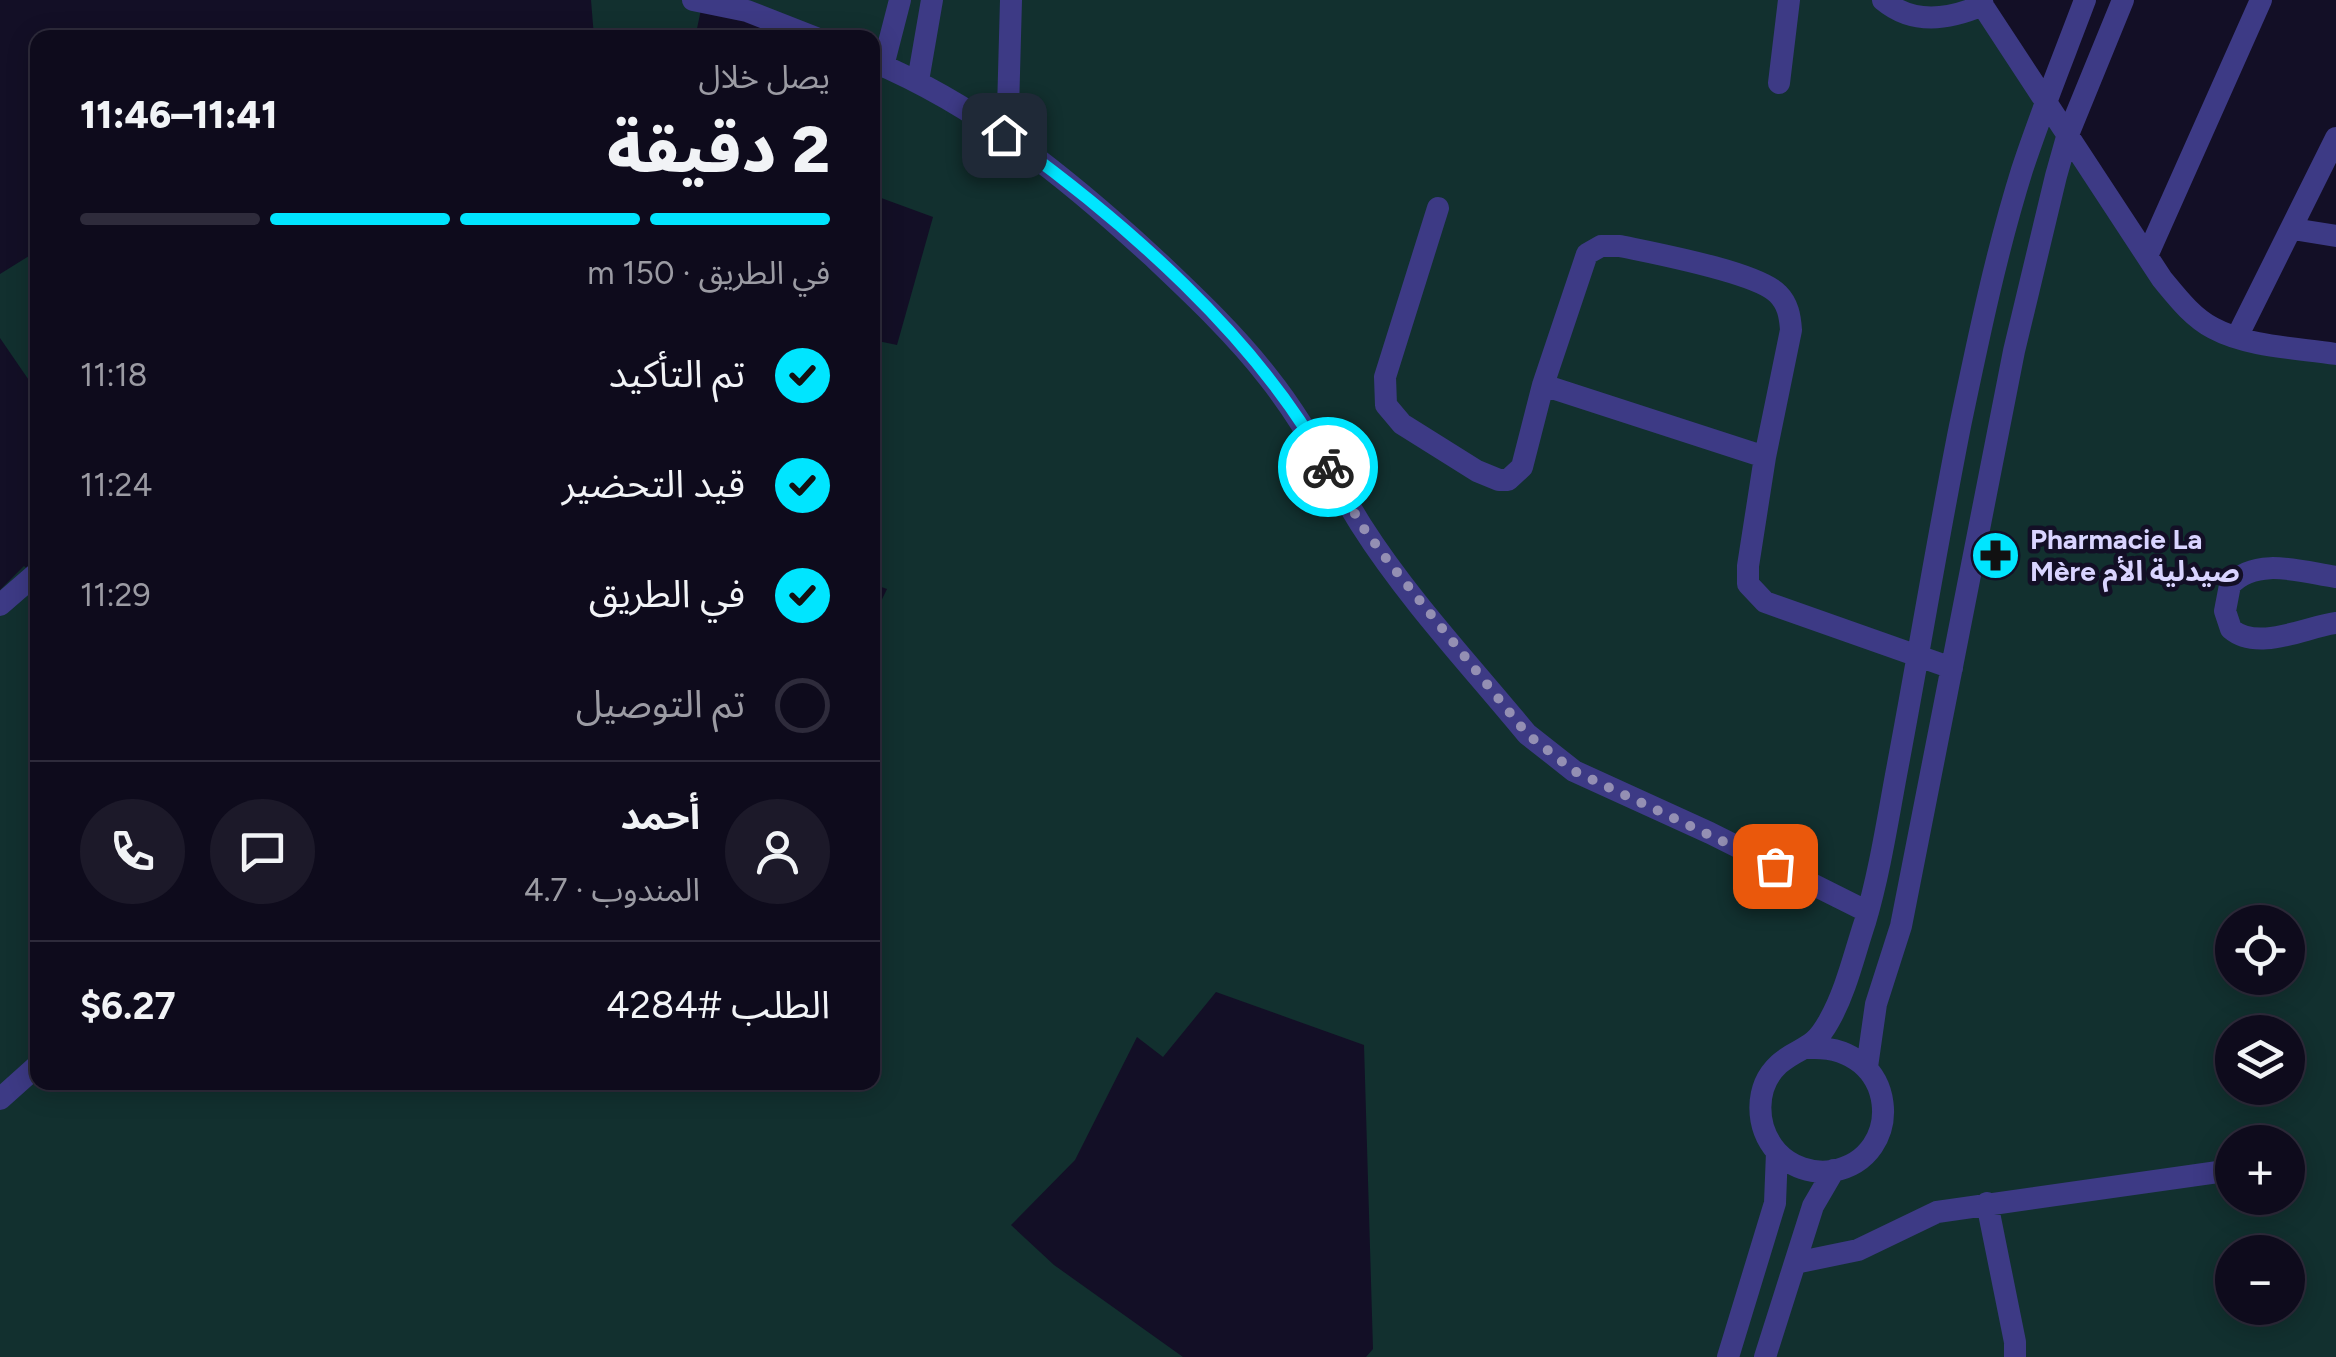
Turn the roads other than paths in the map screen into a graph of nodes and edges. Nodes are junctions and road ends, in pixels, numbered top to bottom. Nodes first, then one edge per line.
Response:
1 (693, 0) edge
2 (900, 0) edge
3 (932, 0) edge
4 (1011, 0) edge
5 (1788, 0) edge
6 (1883, 0) edge
7 (2085, 0) edge
8 (2123, 0) edge
9 (2261, 0) edge
10 (1981, 3) edge
11 (748, 5) edge
12 (800, 30) edge
13 (880, 57) edge
14 (880, 64) edge
15 (918, 81) junction
16 (1778, 83) dead end
17 (2046, 105) junction
18 (1004, 135) junction
19 (2067, 137) junction
20 (2336, 138) edge
21 (1438, 208) dead end
22 (2293, 229) junction
23 (2336, 236) edge
24 (2147, 256) junction
25 (2237, 337) junction
26 (2336, 354) edge
27 (1542, 385) junction
28 (1765, 456) junction
29 (2336, 577) edge
30 (30, 579) edge
31 (0, 605) edge
32 (2336, 623) edge
33 (1919, 656) junction
34 (1952, 668) junction
35 (1868, 912) junction
36 (1810, 1048) junction
37 (1866, 1067) junction
38 (30, 1072) edge
39 (0, 1099) edge
40 (1777, 1152) junction
41 (1834, 1170) junction
42 (2215, 1172) edge
43 (1987, 1203) junction
44 (1795, 1263) junction
45 (1728, 1357) edge
46 (1766, 1357) edge
47 (2016, 1357) edge

1 - 11 street
2 - 13 street
3 - 15 street
4 - 18 street
5 - 16 street
6 - 10 street
7 - 17 street
8 - 19 street
9 - 24 street
10 - 17 street
11 - 12 street
14 - 15 street
15 - 18 street
17 - 19 street
17 - 33 street
18 - 35 street
19 - 24 street
19 - 34 street
20 - 22 street
21 - 27 street
22 - 23 street
22 - 25 street
24 - 25 street
25 - 26 street
27 - 28 street
27 - 28 street
28 - 33 street
29 - 32 street
30 - 31 street
33 - 34 street
33 - 35 street
34 - 37 street
35 - 36 street
36 - 37 street
36 - 40 street
37 - 41 street
38 - 39 street
40 - 41 street
40 - 45 street
41 - 44 street
42 - 43 street
43 - 44 street
43 - 47 street
44 - 46 street

